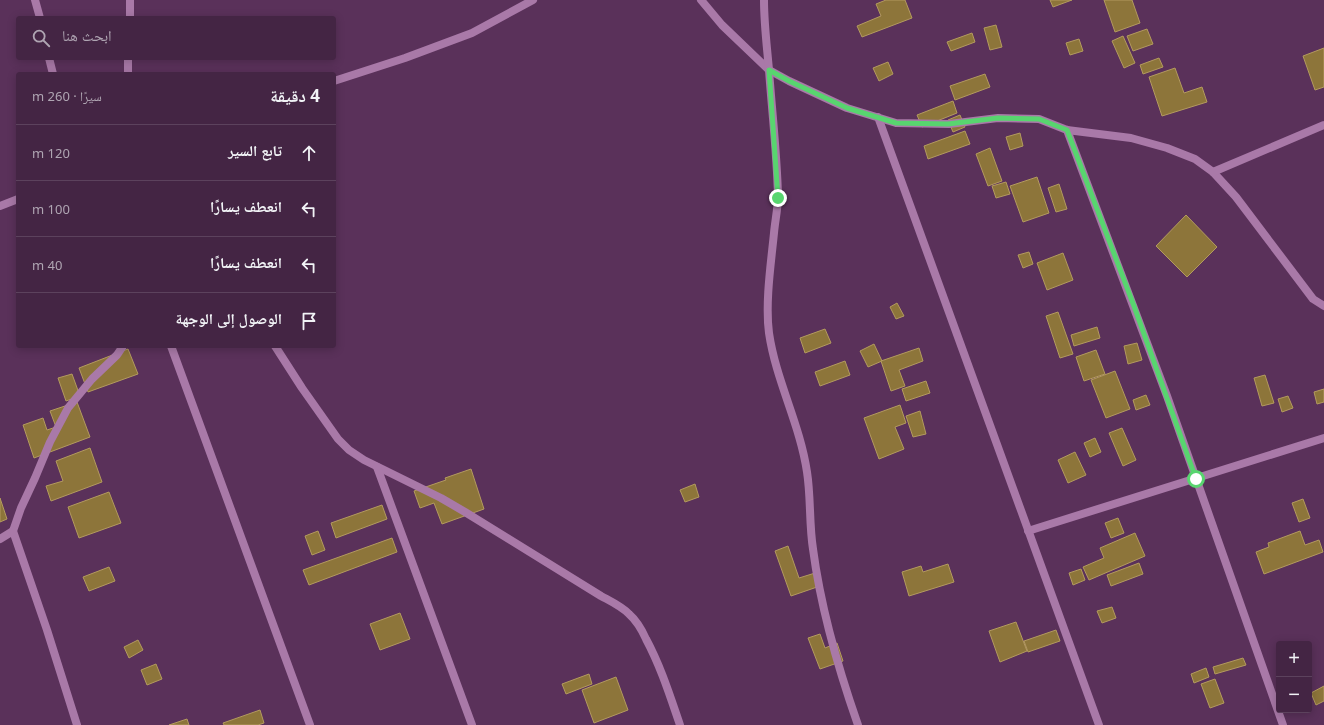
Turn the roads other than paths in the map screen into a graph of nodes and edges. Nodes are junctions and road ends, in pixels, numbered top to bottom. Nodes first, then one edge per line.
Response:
1 (35, 0) edge
2 (130, 0) edge
3 (533, 0) edge
4 (701, 0) edge
5 (764, 0) edge
6 (39, 16) edge
7 (130, 16) edge
8 (50, 60) edge
9 (128, 60) edge
10 (769, 70) junction
11 (53, 72) edge
12 (128, 72) edge
13 (336, 80) edge
14 (878, 117) junction
15 (1324, 125) edge
16 (1067, 130) junction
17 (1213, 172) junction
18 (16, 200) edge
19 (0, 206) edge
20 (1324, 306) edge
21 (122, 348) edge
22 (172, 348) edge
23 (276, 348) edge
24 (1324, 438) edge
25 (377, 466) junction
26 (1196, 479) junction
27 (14, 531) junction
28 (1028, 531) junction
29 (0, 539) edge
30 (77, 725) edge
31 (310, 725) edge
32 (472, 725) edge
33 (680, 725) edge
34 (858, 725) edge
35 (1099, 725) edge
36 (1283, 725) edge

1 - 6 street
2 - 7 street
3 - 13 street
4 - 10 street
5 - 10 street
8 - 11 street
9 - 12 street
10 - 14 street
10 - 34 street
14 - 16 street
14 - 28 street
15 - 17 street
16 - 17 street
16 - 26 street
17 - 20 street
18 - 19 street
21 - 27 street
22 - 31 street
23 - 25 street
24 - 26 street
25 - 32 street
25 - 33 street
26 - 28 street
26 - 36 street
27 - 29 street
27 - 30 street
28 - 35 street

